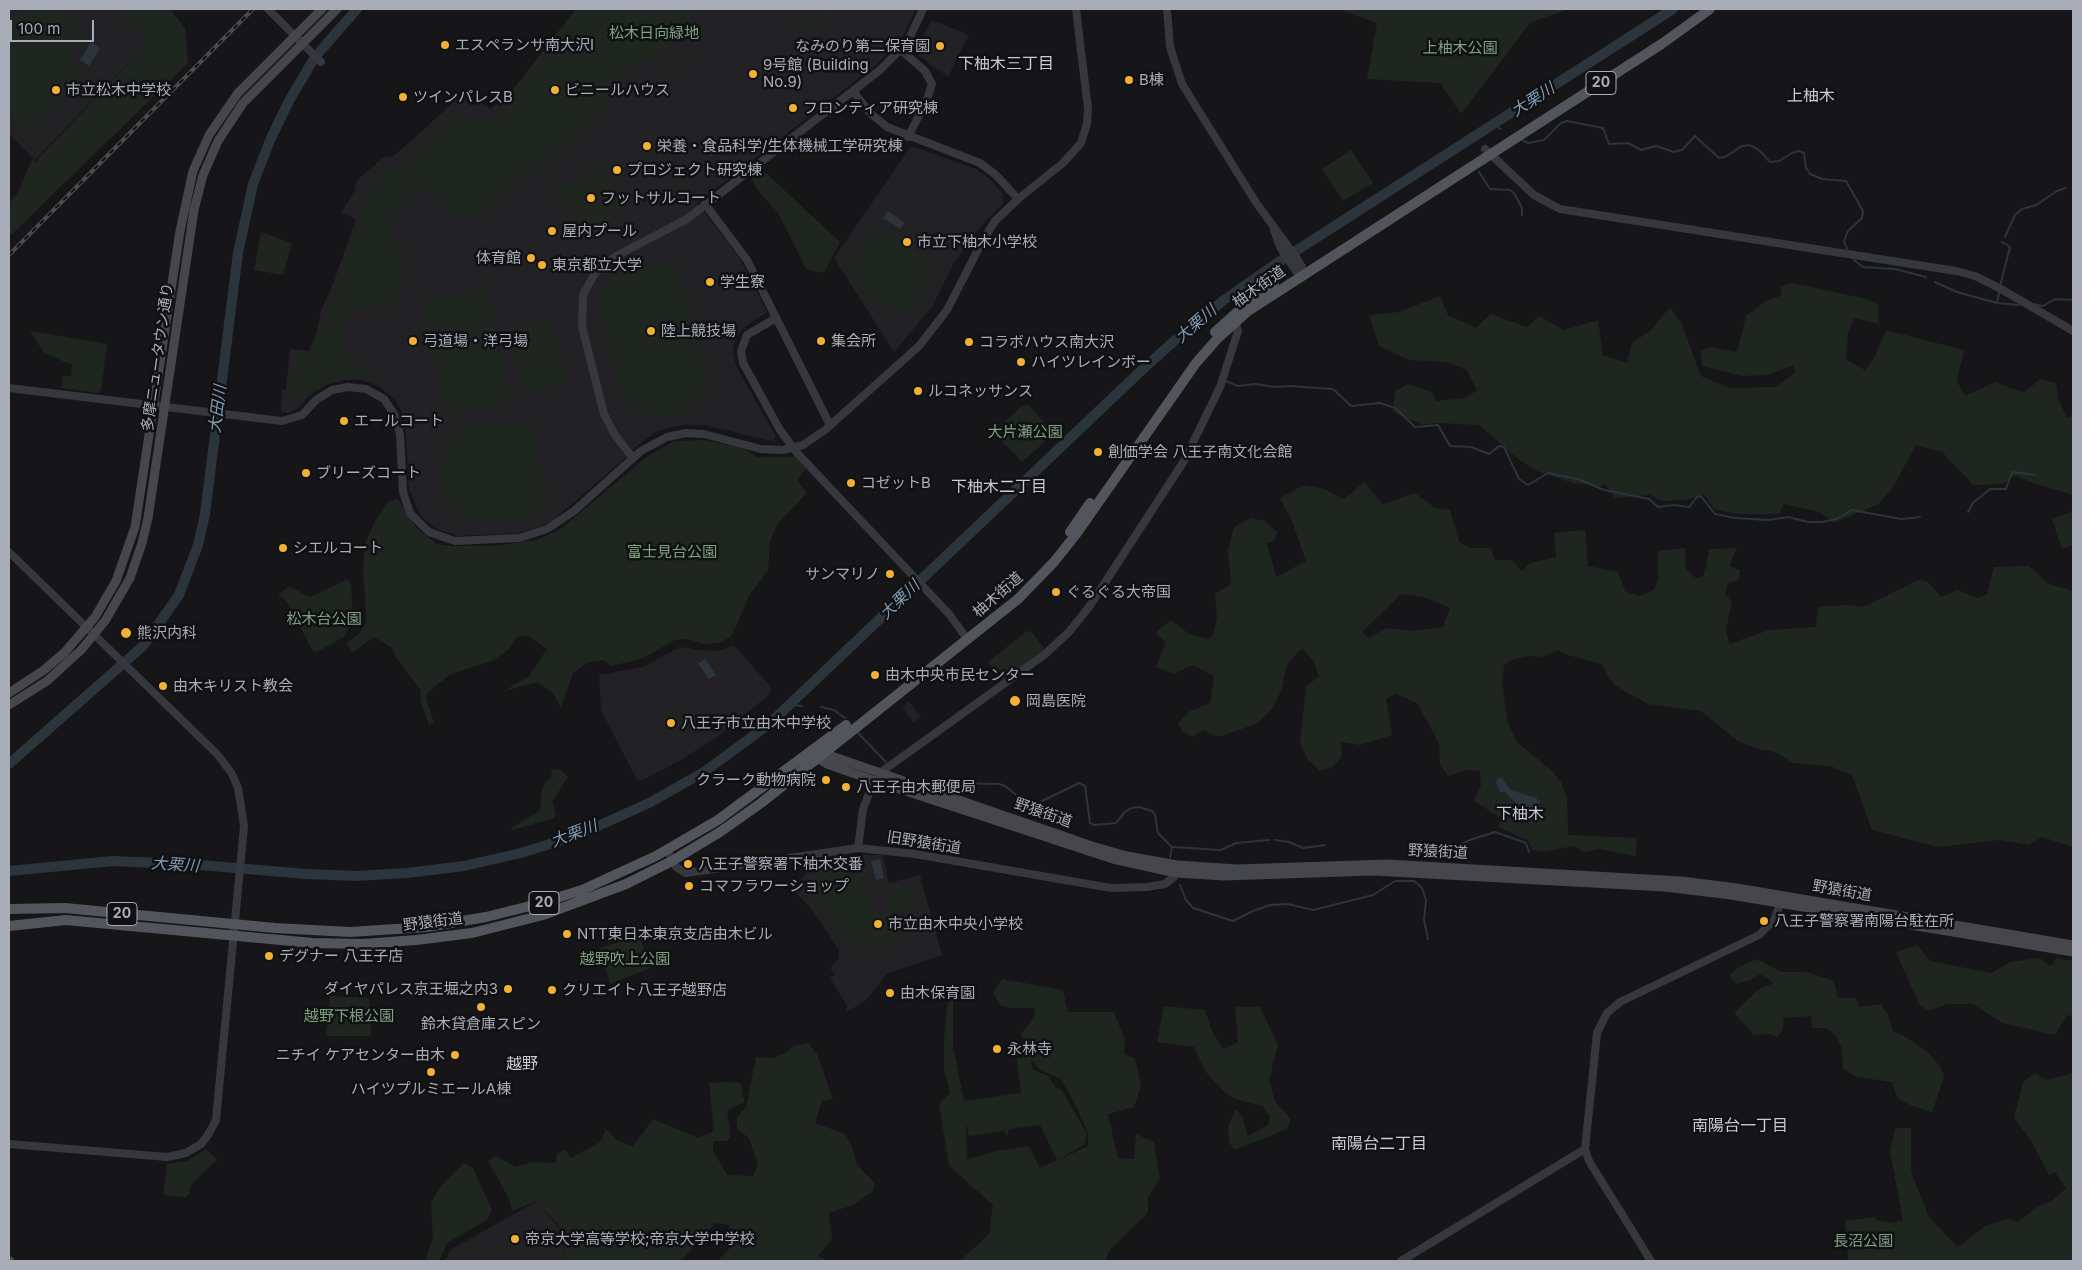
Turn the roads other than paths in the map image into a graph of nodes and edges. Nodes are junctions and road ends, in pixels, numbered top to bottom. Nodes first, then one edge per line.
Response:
1 (268, 9) edge
2 (322, 9) edge
3 (337, 9) edge
4 (923, 9) edge
5 (1076, 9) edge
6 (1167, 9) edge
7 (1700, 9) edge
8 (1710, 9) edge
9 (294, 36) junction
10 (302, 43) junction
11 (901, 50) junction
12 (321, 62) dead end
13 (853, 91) junction
14 (908, 137) junction
15 (1488, 152) junction
16 (1018, 199) junction
17 (705, 204) junction
18 (1300, 271) junction
19 (776, 318) junction
20 (1235, 323) junction
21 (2073, 332) edge
22 (9, 388) edge
23 (154, 405) junction
24 (165, 406) junction
25 (830, 426) junction
26 (633, 458) junction
27 (9, 552) edge
28 (87, 628) junction
29 (94, 636) junction
30 (966, 637) junction
31 (9, 692) edge
32 (9, 705) edge
33 (818, 754) junction
34 (878, 777) junction
35 (858, 848) junction
36 (667, 850) junction
37 (672, 861) junction
38 (1177, 869) junction
39 (1782, 900) junction
40 (9, 910) edge
41 (234, 924) junction
42 (9, 926) edge
43 (233, 936) junction
44 (2073, 945) edge
45 (2073, 952) edge
46 (9, 1144) edge
47 (1585, 1149) junction
48 (1401, 1261) edge
49 (1651, 1261) edge

1 - 9 street
2 - 9 main road, 多摩ニュータウン通り
3 - 10 main road, 多摩ニュータウン通り
4 - 11 street
5 - 16 street
6 - 18 street
7 - 15 main road, 柚木街道 / 20
8 - 15 main road, 柚木街道 / 20
9 - 10 street
9 - 23 main road, 多摩ニュータウン通り
10 - 12 street
10 - 24 main road, 多摩ニュータウン通り
11 - 13 street
11 - 14 street
13 - 14 street
13 - 17 street
14 - 16 street
15 - 18 main road, 柚木街道 / 20
15 - 21 street
16 - 25 street
17 - 19 street
17 - 26 street
18 - 20 main road, 柚木街道 / 20
18 - 30 main road, 柚木街道 / 20
19 - 25 street
19 - 30 street
20 - 30 main road, 柚木街道 / 20
20 - 34 street
22 - 23 street
23 - 24 street
23 - 28 main road, 多摩ニュータウン通り
24 - 26 street
24 - 29 main road, 多摩ニュータウン通り
25 - 26 street, bridge
27 - 28 street
28 - 29 street
28 - 31 main road, 多摩ニュータウン通り
29 - 32 main road, 多摩ニュータウン通り
29 - 41 street
30 - 33 main road, 柚木街道 / 20
33 - 34 main road, 野猿街道
33 - 36 main road, 野猿街道 / 20
33 - 37 main road, 野猿街道 / 20
34 - 35 street
34 - 38 main road, 野猿街道
35 - 37 street, 旧野猿街道
35 - 38 street, 旧野猿街道
36 - 37 street
36 - 41 main road, 野猿街道 / 20
37 - 43 main road, 野猿街道 / 20
38 - 39 main road, 野猿街道
39 - 44 main road, 野猿街道
39 - 45 main road, 野猿街道
39 - 47 street
40 - 41 main road, 野猿街道 / 20
41 - 43 street
42 - 43 main road, 野猿街道 / 20
43 - 46 street
47 - 48 street
47 - 49 street

